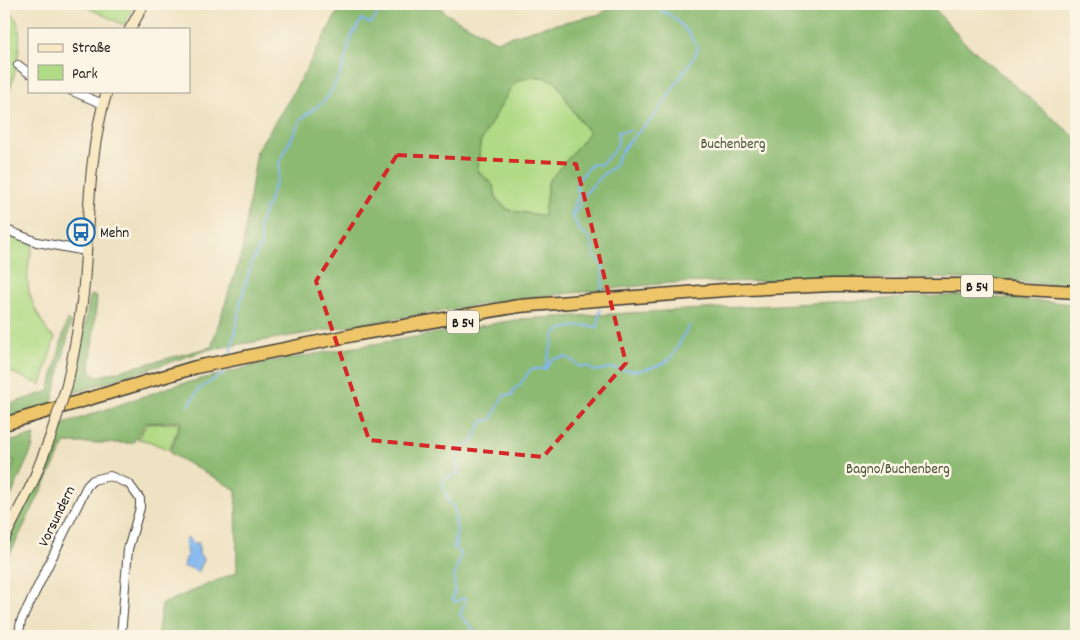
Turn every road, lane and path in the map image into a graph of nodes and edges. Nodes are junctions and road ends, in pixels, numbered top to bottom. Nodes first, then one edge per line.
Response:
1 (144, 4) edge
2 (131, 28) edge
3 (18, 65) dead end
4 (28, 73) edge
5 (74, 92) edge
6 (107, 92) edge
7 (103, 104) junction
8 (4, 229) edge
9 (86, 251) junction
10 (1076, 292) edge
11 (1076, 298) edge
12 (4, 424) edge
13 (4, 431) edge
14 (4, 539) edge
15 (21, 636) edge
16 (121, 636) edge

1 - 2 main road
3 - 4 street
5 - 7 street
6 - 7 main road
7 - 9 main road
8 - 9 street
9 - 14 main road, bridge
10 - 12 highway, B 54
11 - 13 highway, B 54
15 - 16 street, Vorsundern

